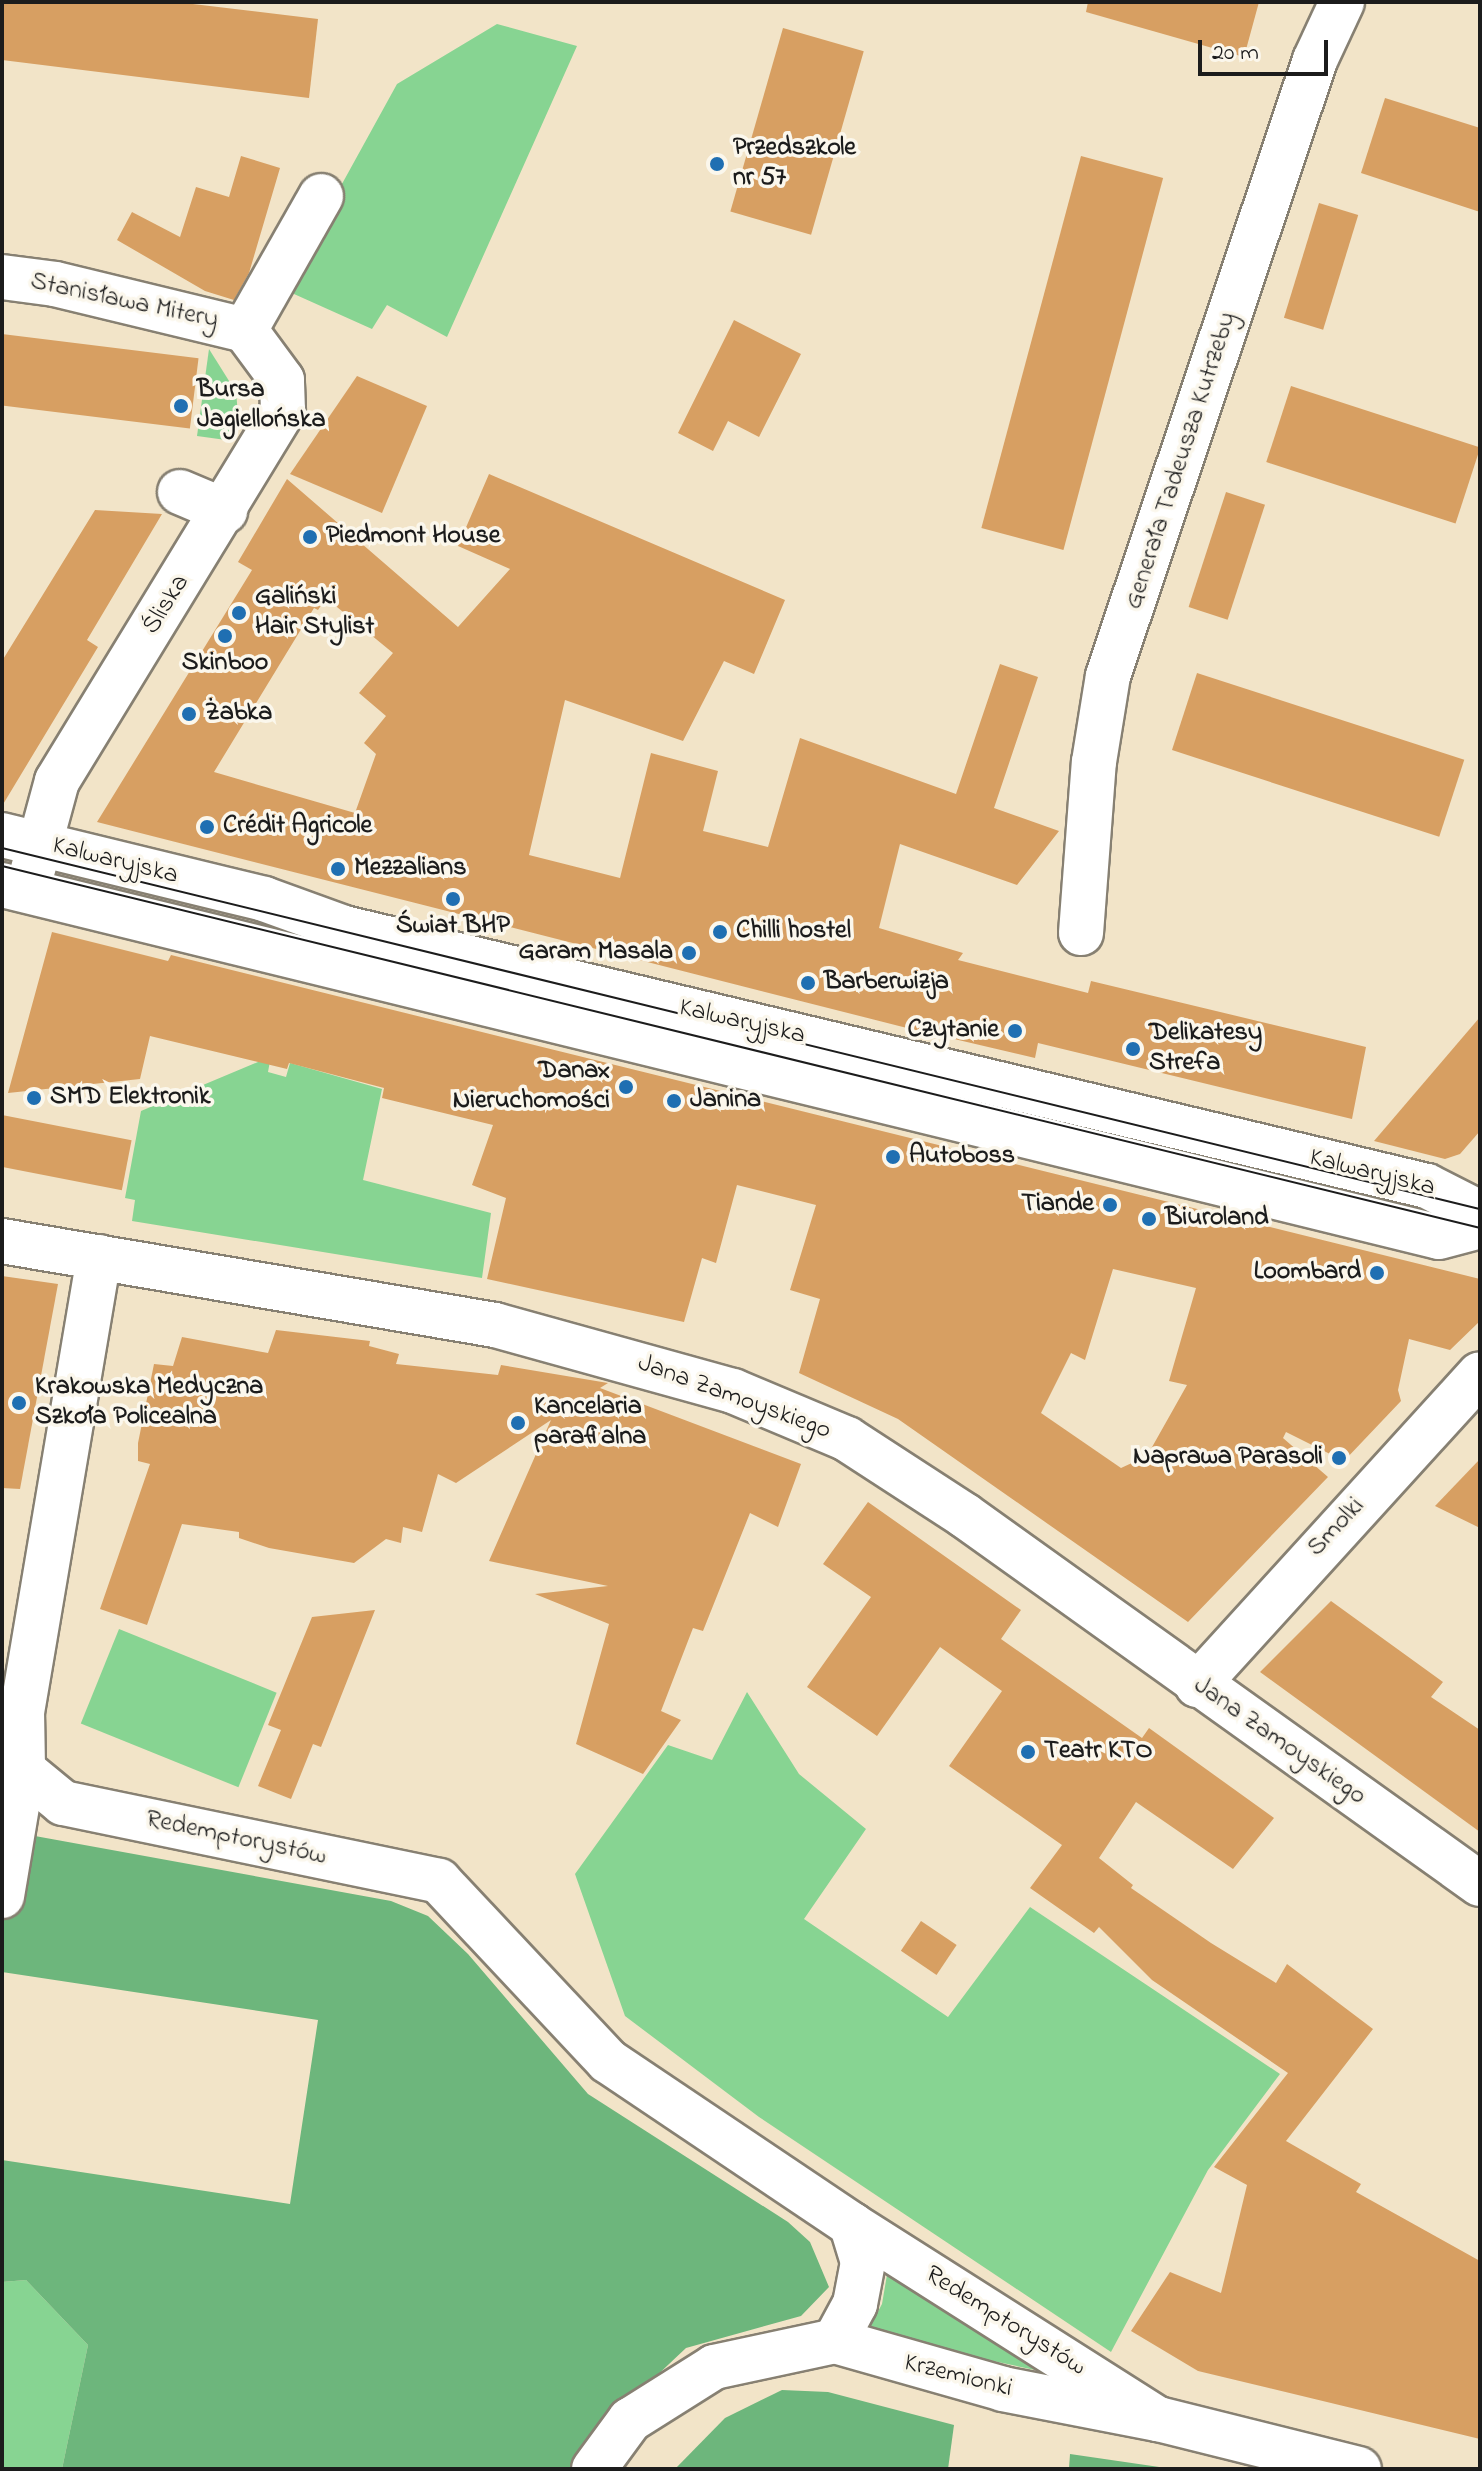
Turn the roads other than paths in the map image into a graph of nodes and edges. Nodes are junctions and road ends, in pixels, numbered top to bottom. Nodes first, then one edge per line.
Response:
1 (1342, 2) edge
2 (321, 196) dead end
3 (2, 277) edge
4 (245, 330) junction
5 (180, 492) dead end
6 (225, 511) junction
7 (20, 839) edge
8 (15, 888) edge
9 (1081, 933) dead end
10 (1480, 1213) edge
11 (1480, 1226) edge
12 (2, 1241) edge
13 (99, 1257) junction
14 (1480, 1374) edge
15 (1197, 1685) junction
16 (23, 1770) junction
17 (1480, 1884) edge
18 (2, 1896) edge
19 (852, 2225) junction
20 (835, 2341) junction
21 (1158, 2419) junction
22 (594, 2469) edge
23 (1359, 2469) edge

1 - 9 street, Generała Tadeusza Kutrzeby
2 - 4 street
3 - 4 street, Stanisława Mitery
4 - 6 street, Śliska
5 - 6 street
6 - 7 street, Śliska
7 - 8 street, Śliska
7 - 10 street, Kalwaryjska
8 - 11 street, Kalwaryjska
12 - 13 street, Jana Zamoyskiego
13 - 15 street, Jana Zamoyskiego
13 - 16 street
14 - 15 street, Smolki
15 - 17 street, Jana Zamoyskiego
16 - 18 street
16 - 19 street, Redemptorystów
19 - 20 street
19 - 21 street, Redemptorystów
20 - 21 street, Krzemionki
20 - 22 street, Krzemionki
21 - 23 street, Krzemionki

